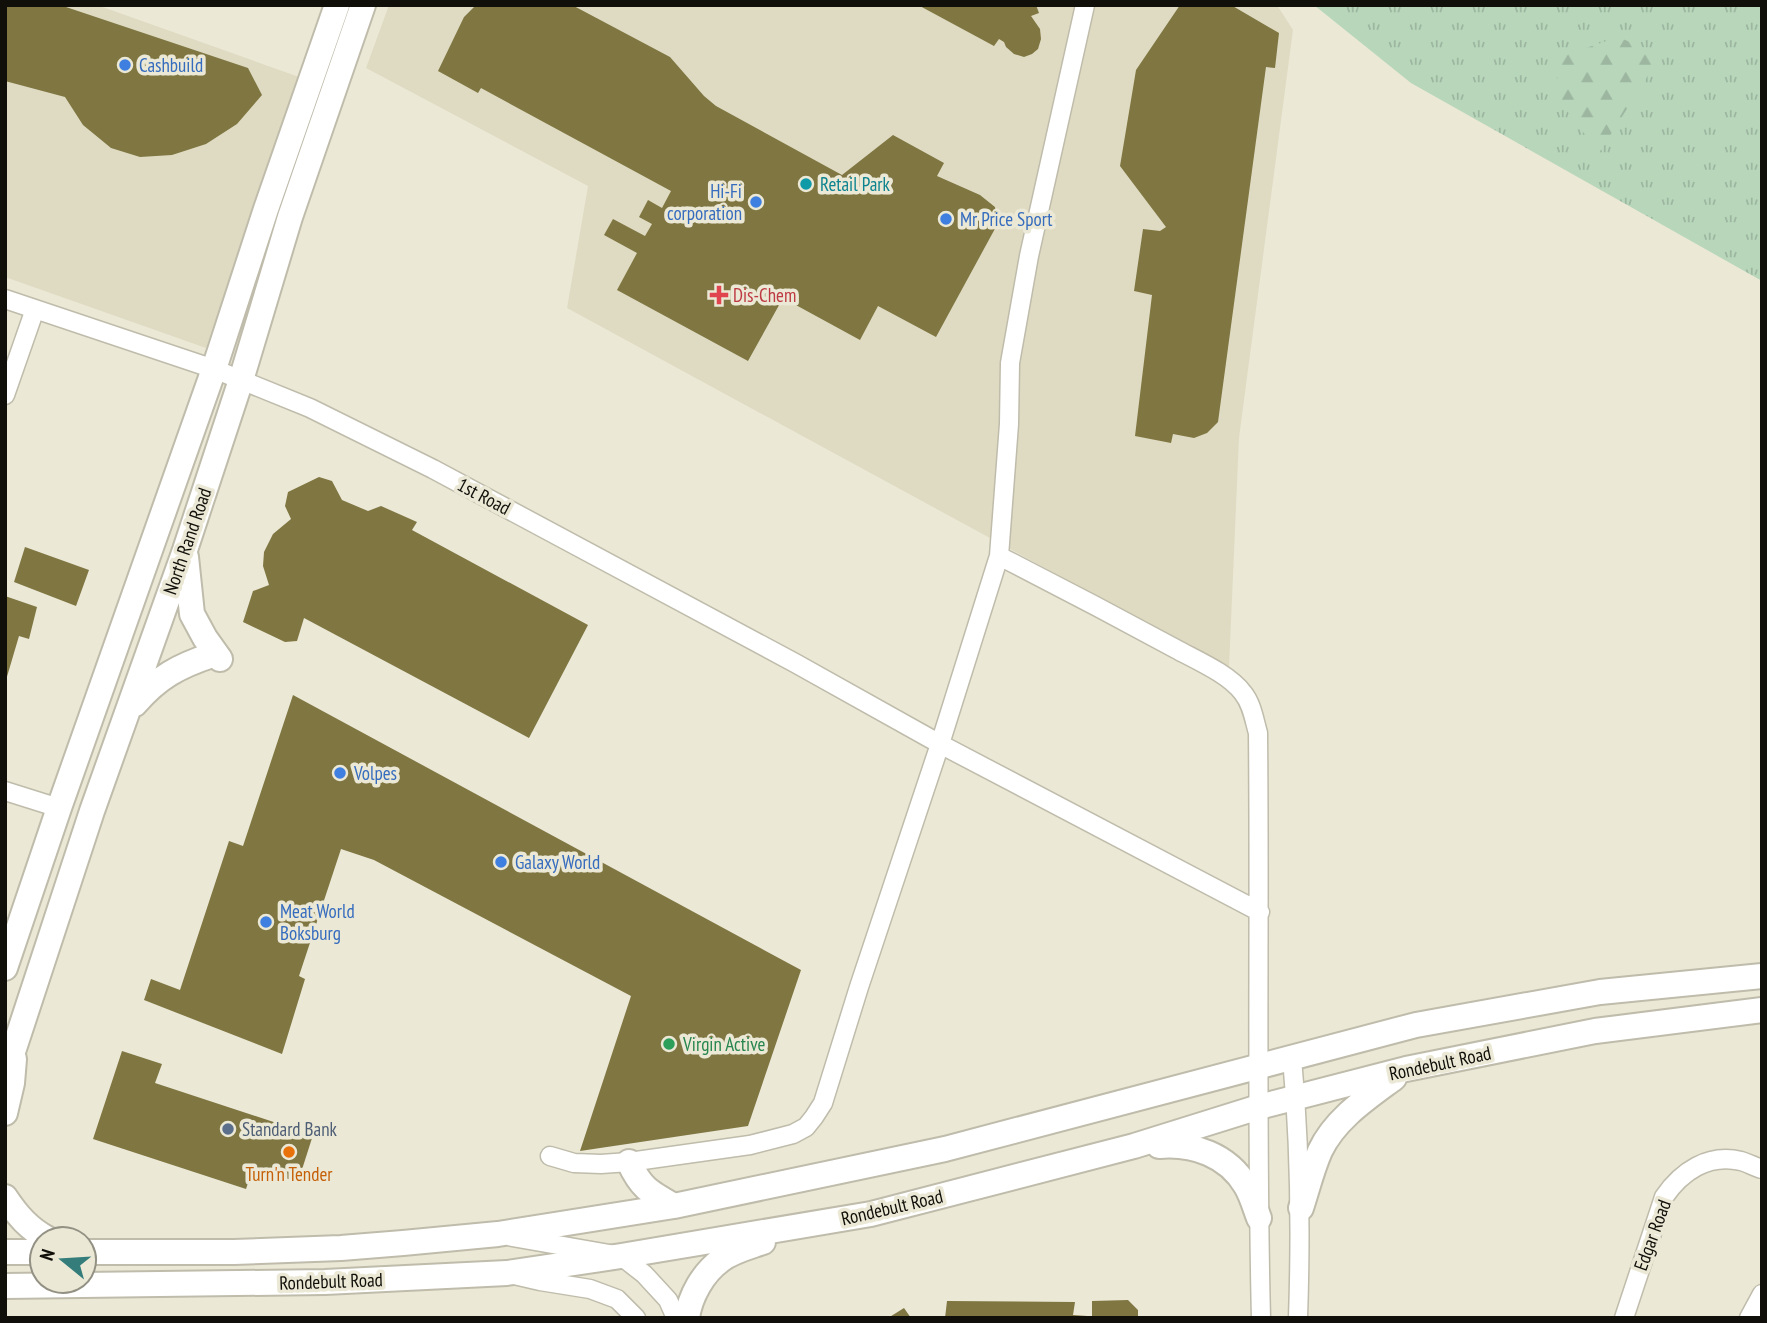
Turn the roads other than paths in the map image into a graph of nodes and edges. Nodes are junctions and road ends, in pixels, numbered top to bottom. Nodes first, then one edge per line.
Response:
1 (337, 5) edge
2 (363, 5) edge
3 (1085, 5) edge
4 (5, 299) edge
5 (35, 309) junction
6 (214, 369) junction
7 (241, 380) junction
8 (5, 395) edge
9 (185, 550) junction
10 (999, 556) junction
11 (128, 711) junction
12 (940, 744) junction
13 (5, 791) edge
14 (59, 808) junction
15 (1260, 912) junction
16 (5, 968) edge
17 (1762, 976) edge
18 (1762, 1010) edge
19 (15, 1048) junction
20 (1292, 1058) junction
21 (1258, 1066) junction
22 (1406, 1069) junction
23 (5, 1076) edge
24 (1296, 1098) junction
25 (1259, 1107) junction
26 (5, 1113) edge
27 (1135, 1146) junction
28 (550, 1156) dead end
29 (629, 1162) junction
30 (1762, 1170) edge
31 (5, 1197) edge
32 (674, 1206) junction
33 (1301, 1208) junction
34 (1259, 1218) junction
35 (28, 1225) edge
36 (796, 1228) junction
37 (498, 1234) junction
38 (5, 1252) edge
39 (28, 1252) edge
40 (98, 1252) edge
41 (621, 1256) junction
42 (507, 1273) junction
43 (5, 1286) edge
44 (1762, 1294) edge
45 (636, 1318) edge
46 (676, 1318) edge
47 (687, 1318) edge
48 (1261, 1318) edge
49 (1298, 1318) edge
50 (1624, 1318) edge
51 (1749, 1318) edge

1 - 6 main road, North Rand Road
2 - 7 main road, North Rand Road
3 - 10 street
4 - 5 street, 1st Road
5 - 6 street, 1st Road
5 - 8 street
6 - 7 street, 1st Road
6 - 14 main road, North Rand Road
7 - 9 main road, North Rand Road
7 - 12 street, 1st Road
9 - 11 main road, North Rand Road
9 - 11 main road
10 - 12 street
10 - 15 street
11 - 19 main road, North Rand Road
12 - 15 street, 1st Road
12 - 29 street
13 - 14 street
14 - 16 main road, North Rand Road
15 - 21 street
17 - 20 main road, Rondebult Road
18 - 22 main road, Rondebult Road
19 - 23 main road, North Rand Road
19 - 26 main road
20 - 21 main road, Rondebult Road
20 - 24 street
21 - 25 street
21 - 32 main road, Rondebult Road
22 - 24 main road, Rondebult Road
22 - 33 main road
24 - 25 main road, Rondebult Road
24 - 33 street
25 - 27 main road, Rondebult Road
25 - 34 street
27 - 34 main road
27 - 36 main road, Rondebult Road
28 - 29 street
29 - 32 main road
30 - 50 street, Edgar Road
31 - 35 main road
32 - 37 main road, Rondebult Road
33 - 49 street
34 - 48 street
36 - 41 main road, Rondebult Road
36 - 47 main road
37 - 40 main road, Rondebult Road
37 - 41 street
38 - 39 main road
41 - 42 main road, Rondebult Road
41 - 46 street
42 - 43 main road, Rondebult Road
42 - 45 street
44 - 51 street

